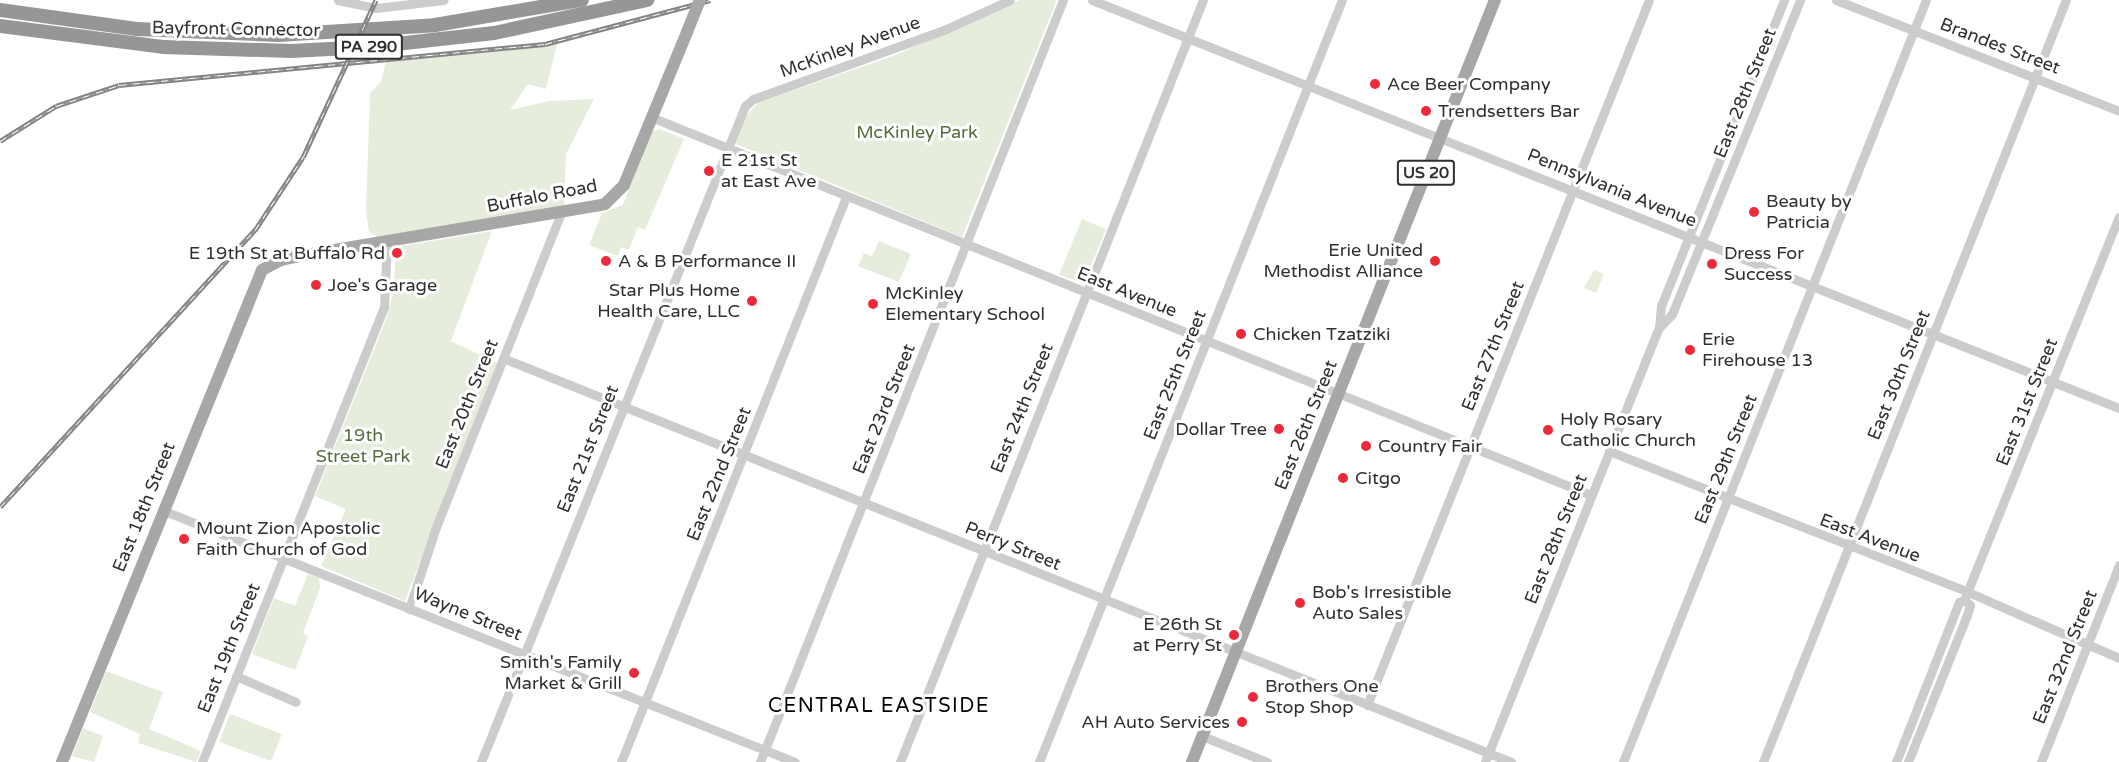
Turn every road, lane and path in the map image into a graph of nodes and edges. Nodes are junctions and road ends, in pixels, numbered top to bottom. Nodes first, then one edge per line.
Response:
1 (338, 0) edge
2 (444, 0) edge
3 (582, 0) edge
4 (647, 0) edge
5 (700, 0) edge
6 (1010, 0) edge
7 (1063, 0) edge
8 (1092, 0) edge
9 (1203, 0) edge
10 (1342, 0) edge
11 (1495, 0) edge
12 (1648, 0) edge
13 (1784, 0) edge
14 (1800, 0) edge
15 (1836, 0) edge
16 (1926, 0) edge
17 (2066, 0) edge
18 (0, 10) edge
19 (0, 26) edge
20 (1914, 30) junction
21 (1187, 38) junction
22 (2035, 77) junction
23 (1308, 86) junction
24 (2119, 111) edge
25 (651, 117) junction
26 (1440, 138) junction
27 (725, 148) junction
28 (1573, 191) junction
29 (846, 197) junction
30 (561, 213) junction
31 (2119, 216) edge
32 (1689, 237) junction
33 (387, 242) junction
34 (1702, 242) junction
35 (967, 246) junction
36 (264, 268) joint
37 (1812, 286) junction
38 (1086, 293) junction
39 (1659, 328) junction
40 (1934, 333) junction
41 (1206, 341) junction
42 (503, 358) junction
43 (2053, 382) junction
44 (1338, 394) junction
45 (622, 407) junction
46 (2119, 408) edge
47 (1470, 447) junction
48 (1609, 451) junction
49 (744, 456) junction
50 (1591, 495) junction
51 (1728, 499) junction
52 (864, 504) junction
53 (162, 510) junction
54 (1848, 548) junction
55 (983, 552) junction
56 (284, 558) junction
57 (2119, 565) edge
58 (1966, 596) junction
59 (1104, 600) junction
60 (409, 609) junction
61 (2087, 645) junction
62 (1235, 652) junction
63 (524, 654) junction
64 (2119, 657) edge
65 (236, 676) junction
66 (296, 702) dead end
67 (645, 702) junction
68 (1367, 705) junction
69 (1202, 736) junction
70 (765, 750) junction
71 (1486, 758) edge
72 (65, 761) edge
73 (202, 762) edge
74 (481, 762) edge
75 (621, 762) edge
76 (760, 762) edge
77 (795, 762) edge
78 (900, 762) edge
79 (1039, 762) edge
80 (1192, 762) edge
81 (1267, 762) edge
82 (1511, 762) edge
83 (1623, 762) edge
84 (1763, 762) edge
85 (1896, 762) edge
86 (1908, 762) edge
87 (2041, 762) edge

1 - 2 street
3 - 18 highway, Bayfront Connector / PA 290
4 - 19 highway, Bayfront Connector / PA 290
5 - 25 main road, Buffalo Road, bridge
6 - 27 street, McKinley Avenue
7 - 35 street, East 23rd Street
8 - 21 street, Pennsylvania Avenue
9 - 21 street, East 24th Street
10 - 23 street, East 25th Street
11 - 26 main road, East 26th Street / US 20
12 - 28 street, East 27th Street
13 - 32 street, East 28th Street
14 - 34 street, East 28th Street
15 - 20 street, Brandes Street
16 - 20 street, East 29th Street
17 - 22 street, East 30th Street
20 - 22 street, Brandes Street
20 - 37 street, East 29th Street
21 - 23 street, Pennsylvania Avenue
21 - 38 street, East 24th Street
22 - 24 street, Brandes Street
22 - 40 street, East 30th Street
23 - 26 street, Pennsylvania Avenue
23 - 41 street, East 25th Street
25 - 27 street, East Avenue
25 - 30 main road, Buffalo Road
26 - 28 street, Pennsylvania Avenue
26 - 44 main road, East 26th Street / US 20
27 - 29 street, East Avenue
27 - 45 street, East 21st Street
28 - 32 street, Pennsylvania Avenue
28 - 47 street, East 27th Street
29 - 35 street, East Avenue
29 - 49 street, East 22nd Street
30 - 33 main road, Buffalo Road
30 - 42 street, East 20th Street
31 - 43 street, East 31st Street
32 - 34 street, Pennsylvania Avenue
32 - 39 street, East 28th Street
33 - 36 main road, Buffalo Road
33 - 56 street, East 19th Street
34 - 37 street, Pennsylvania Avenue
34 - 39 street, East 28th Street
35 - 38 street, East Avenue
35 - 52 street, East 23rd Street
36 - 53 main road, East 18th Street
37 - 40 street, Pennsylvania Avenue
37 - 51 street, East 29th Street
38 - 41 street, East Avenue
38 - 55 street, East 24th Street
39 - 48 street, East 28th Street
40 - 43 street, Pennsylvania Avenue
40 - 54 street, East 30th Street
41 - 44 street, East Avenue
41 - 59 street, East 25th Street
42 - 45 street, Perry Street
42 - 60 street, East 20th Street
43 - 46 street, Pennsylvania Avenue
43 - 58 street, East 31st Street
44 - 47 street, East Avenue
44 - 62 main road, East 26th Street / US 20
45 - 49 street, Perry Street
45 - 63 street, East 21st Street
47 - 50 street, East Avenue
47 - 68 street, East 27th Street
48 - 50 street, East 28th Street
48 - 51 street, East Avenue
49 - 52 street, Perry Street
49 - 67 street, East 22nd Street
50 - 71 street, East 28th Street
51 - 54 street, East Avenue
51 - 83 street, East 29th Street
52 - 55 street, Perry Street
52 - 70 street, East 23rd Street
53 - 56 street, Wayne Street
53 - 72 main road, East 18th Street
54 - 58 street, East Avenue
54 - 84 street, East 30th Street
55 - 59 street, Perry Street
55 - 78 street, East 24th Street
56 - 60 street, Wayne Street
56 - 65 street, East 19th Street
57 - 61 street, East 32nd Street
58 - 61 street, East Avenue
58 - 85 street, East 31st Street
58 - 86 street, East 31st Street
59 - 62 street, Perry Street
59 - 79 street, East 25th Street
60 - 63 street, Wayne Street
61 - 64 street, East Avenue
61 - 87 street, East 32nd Street
62 - 68 street, Perry Street
62 - 69 main road, East 26th Street / US 20
63 - 67 street, Wayne Street
63 - 74 street, East 21st Street
65 - 66 street
65 - 73 street, East 19th Street
67 - 70 street, Wayne Street
67 - 75 street, East 22nd Street
68 - 71 street, Perry Street
69 - 80 main road, East 26th Street / US 20
69 - 81 street
70 - 76 street, East 23rd Street
70 - 77 street, Wayne Street
71 - 82 street, Perry Street

